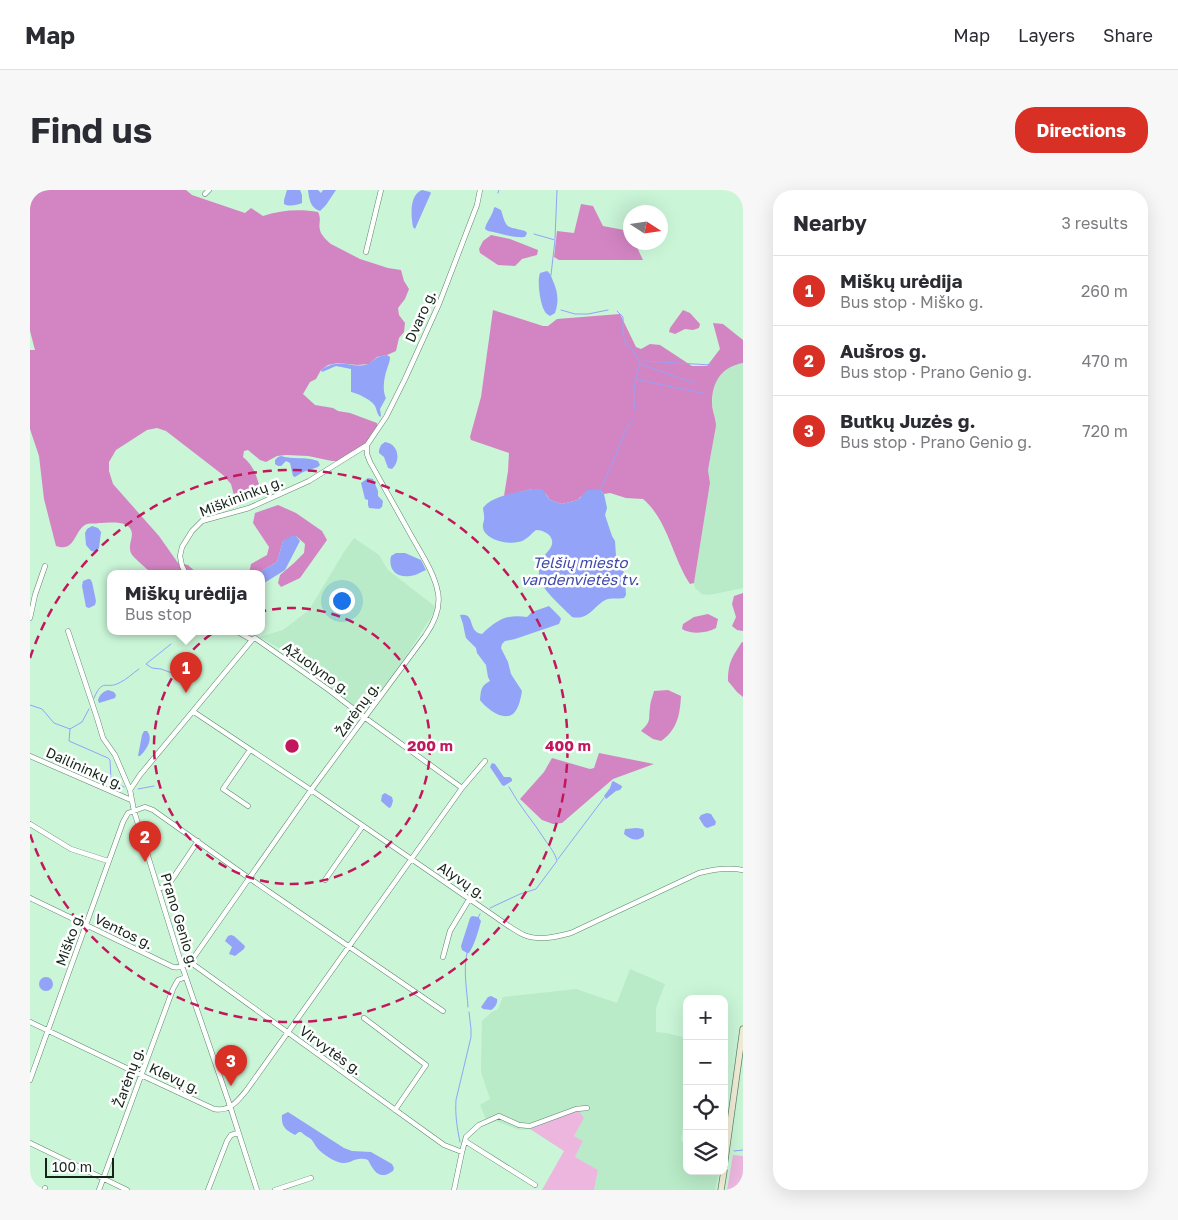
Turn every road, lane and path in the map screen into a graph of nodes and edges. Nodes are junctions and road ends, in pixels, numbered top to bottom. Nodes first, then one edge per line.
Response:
1 (209, 190) edge
2 (381, 190) edge
3 (480, 190) edge
4 (204, 194) dead end
5 (366, 252) dead end
6 (367, 446) junction
7 (45, 566) dead end
8 (184, 570) edge
9 (30, 618) edge
10 (68, 631) dead end
11 (244, 635) edge
12 (253, 639) junction
13 (194, 712) junction
14 (364, 717) junction
15 (250, 750) junction
16 (30, 756) edge
17 (485, 761) dead end
18 (462, 788) junction
19 (130, 790) junction
20 (311, 790) junction
21 (132, 800) junction
22 (248, 806) dead end
23 (134, 811) junction
24 (30, 824) edge
25 (362, 826) junction
26 (198, 841) junction
27 (412, 860) junction
28 (108, 861) junction
29 (743, 870) edge
30 (250, 878) junction
31 (325, 880) dead end
32 (158, 889) junction
33 (30, 898) edge
34 (470, 898) junction
35 (86, 925) junction
36 (350, 946) junction
37 (443, 957) dead end
38 (190, 962) junction
39 (182, 966) junction
40 (186, 977) junction
41 (443, 1011) dead end
42 (364, 1018) dead end
43 (30, 1022) edge
44 (743, 1028) edge
45 (48, 1030) junction
46 (288, 1033) junction
47 (141, 1075) junction
48 (30, 1080) edge
49 (230, 1106) junction
50 (587, 1108) dead end
51 (395, 1110) junction
52 (238, 1133) junction
53 (728, 1138) edge
54 (465, 1142) junction
55 (30, 1143) edge
56 (462, 1152) junction
57 (723, 1175) edge
58 (311, 1178) dead end
59 (103, 1179) junction
60 (535, 1185) dead end
61 (99, 1190) edge
62 (127, 1190) edge
63 (208, 1190) edge
64 (257, 1190) edge
65 (275, 1190) edge
66 (454, 1190) edge
67 (721, 1190) edge

1 - 4 street
2 - 5 street
3 - 6 street, Dvaro g.
6 - 8 street, Miškininkų g.
6 - 14 street, Žarėnų g.
7 - 9 street
10 - 19 street, Prano Genio g.
11 - 12 street
12 - 13 street
12 - 14 street, Ąžuolyno g.
13 - 15 street, Alyvų g.
13 - 19 street
14 - 18 street, Ąžuolyno g.
14 - 20 street, Žarėnų g.
15 - 20 street, Alyvų g.
15 - 22 street
16 - 21 street, Dailininkų g.
17 - 18 street
18 - 27 street
19 - 21 street, Prano Genio g.
20 - 25 street, Alyvų g.
20 - 30 street, Žarėnų g.
21 - 23 street, Prano Genio g.
23 - 26 street
23 - 28 street, Miško g.
23 - 32 street, Prano Genio g.
24 - 28 street
25 - 27 street, Alyvų g.
25 - 31 street
26 - 30 street
26 - 32 street
27 - 34 street, Alyvų g.
27 - 36 street
28 - 35 street, Miško g.
29 - 34 street, Alyvų g.
30 - 36 street
30 - 38 street, Žarėnų g.
32 - 39 street, Prano Genio g.
33 - 35 street, Ventos g.
34 - 37 street
35 - 39 street, Ventos g.
35 - 45 street, Miško g.
36 - 41 street
36 - 46 street
38 - 39 street, Žarėnų g.
38 - 46 street, Virvytės g.
39 - 40 street, Prano Genio g.
40 - 47 street, Žarėnų g.
40 - 49 street, Prano Genio g.
42 - 51 street
43 - 45 street, Klevų g.
44 - 53 main road
45 - 47 street, Klevų g.
45 - 48 street, Miško g.
46 - 49 street
46 - 51 street, Virvytės g.
47 - 49 street, Klevų g.
47 - 59 street, Žarėnų g.
49 - 52 street, Prano Genio g.
50 - 54 street
51 - 56 street, Virvytės g.
52 - 63 street
52 - 64 street, Prano Genio g.
54 - 56 street
54 - 60 street
55 - 59 street
56 - 66 street
57 - 67 main road
58 - 65 street
59 - 61 street, Žarėnų g.
59 - 62 street

